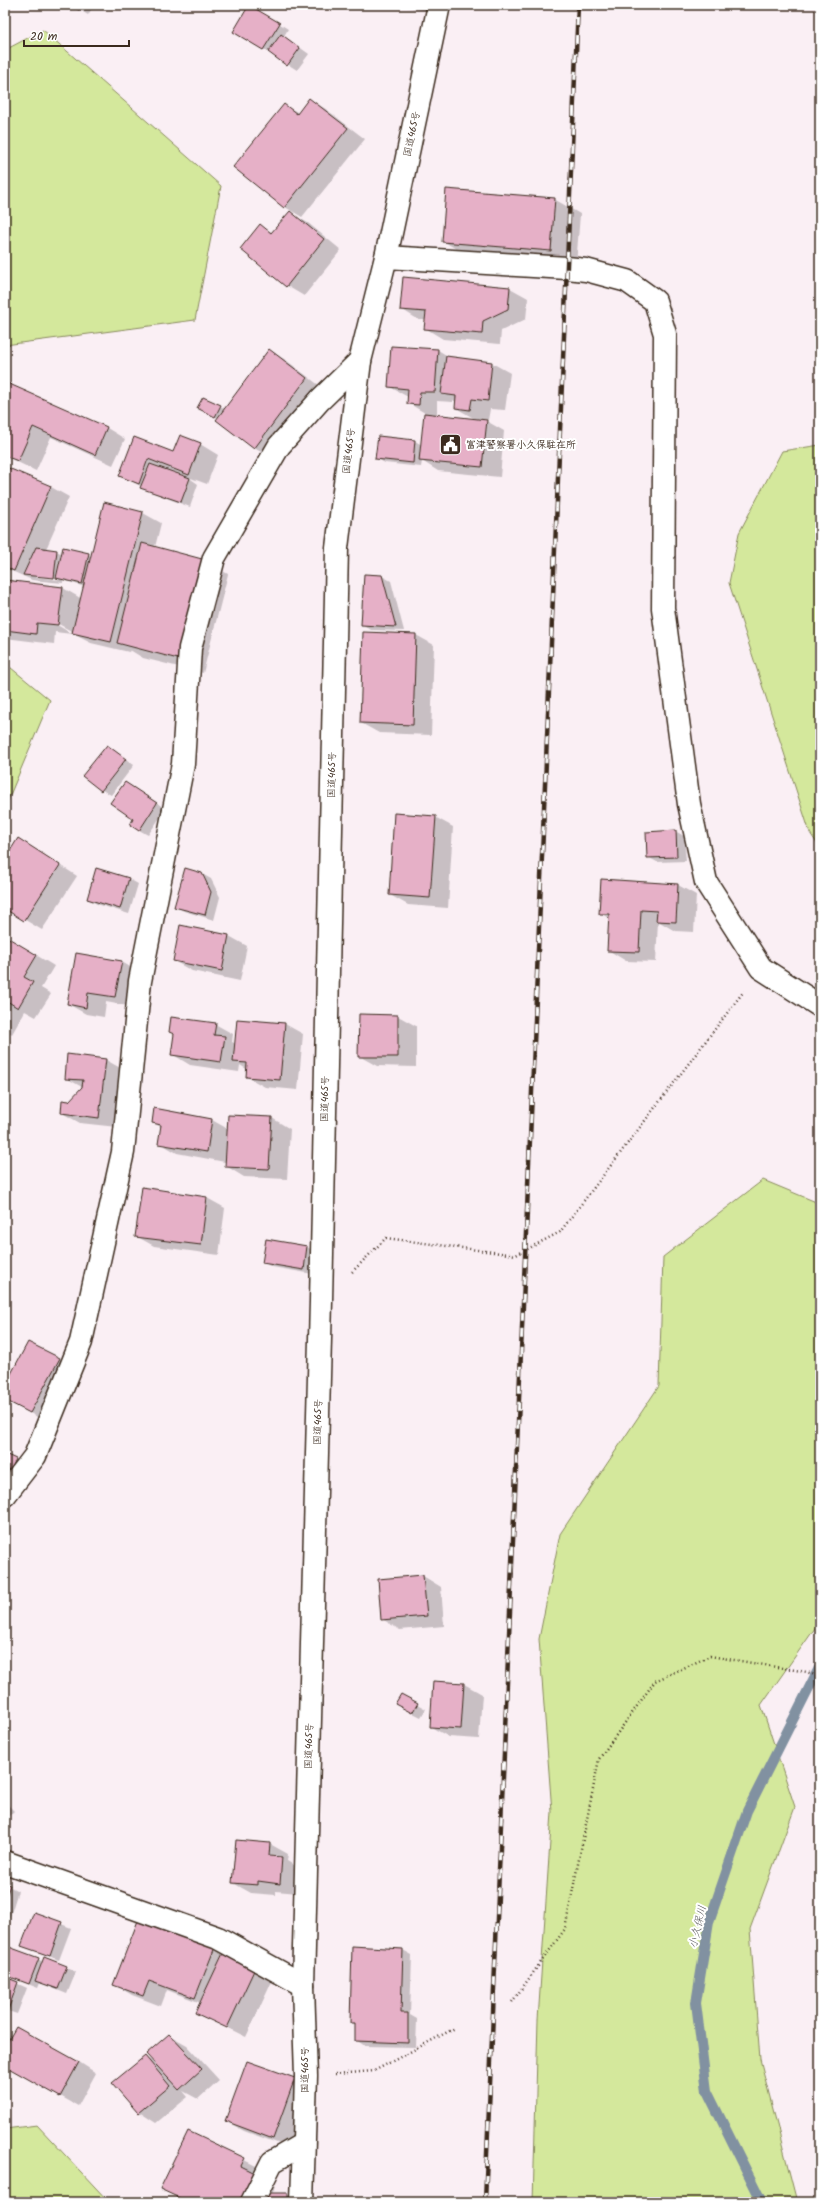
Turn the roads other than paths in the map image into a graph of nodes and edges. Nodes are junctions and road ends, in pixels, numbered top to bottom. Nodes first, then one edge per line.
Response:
1 (439, 5) edge
2 (386, 257) junction
3 (360, 360) junction
4 (820, 1006) edge
5 (5, 1495) edge
6 (5, 1862) edge
7 (303, 1985) junction
8 (303, 2144) junction
9 (252, 2202) edge
10 (302, 2202) edge

1 - 2 main road, 国道465号
2 - 3 main road, 国道465号
2 - 4 main road
3 - 5 main road
3 - 7 main road, 国道465号
6 - 7 main road
7 - 8 main road, 国道465号
8 - 9 main road
8 - 10 main road, 国道465号

